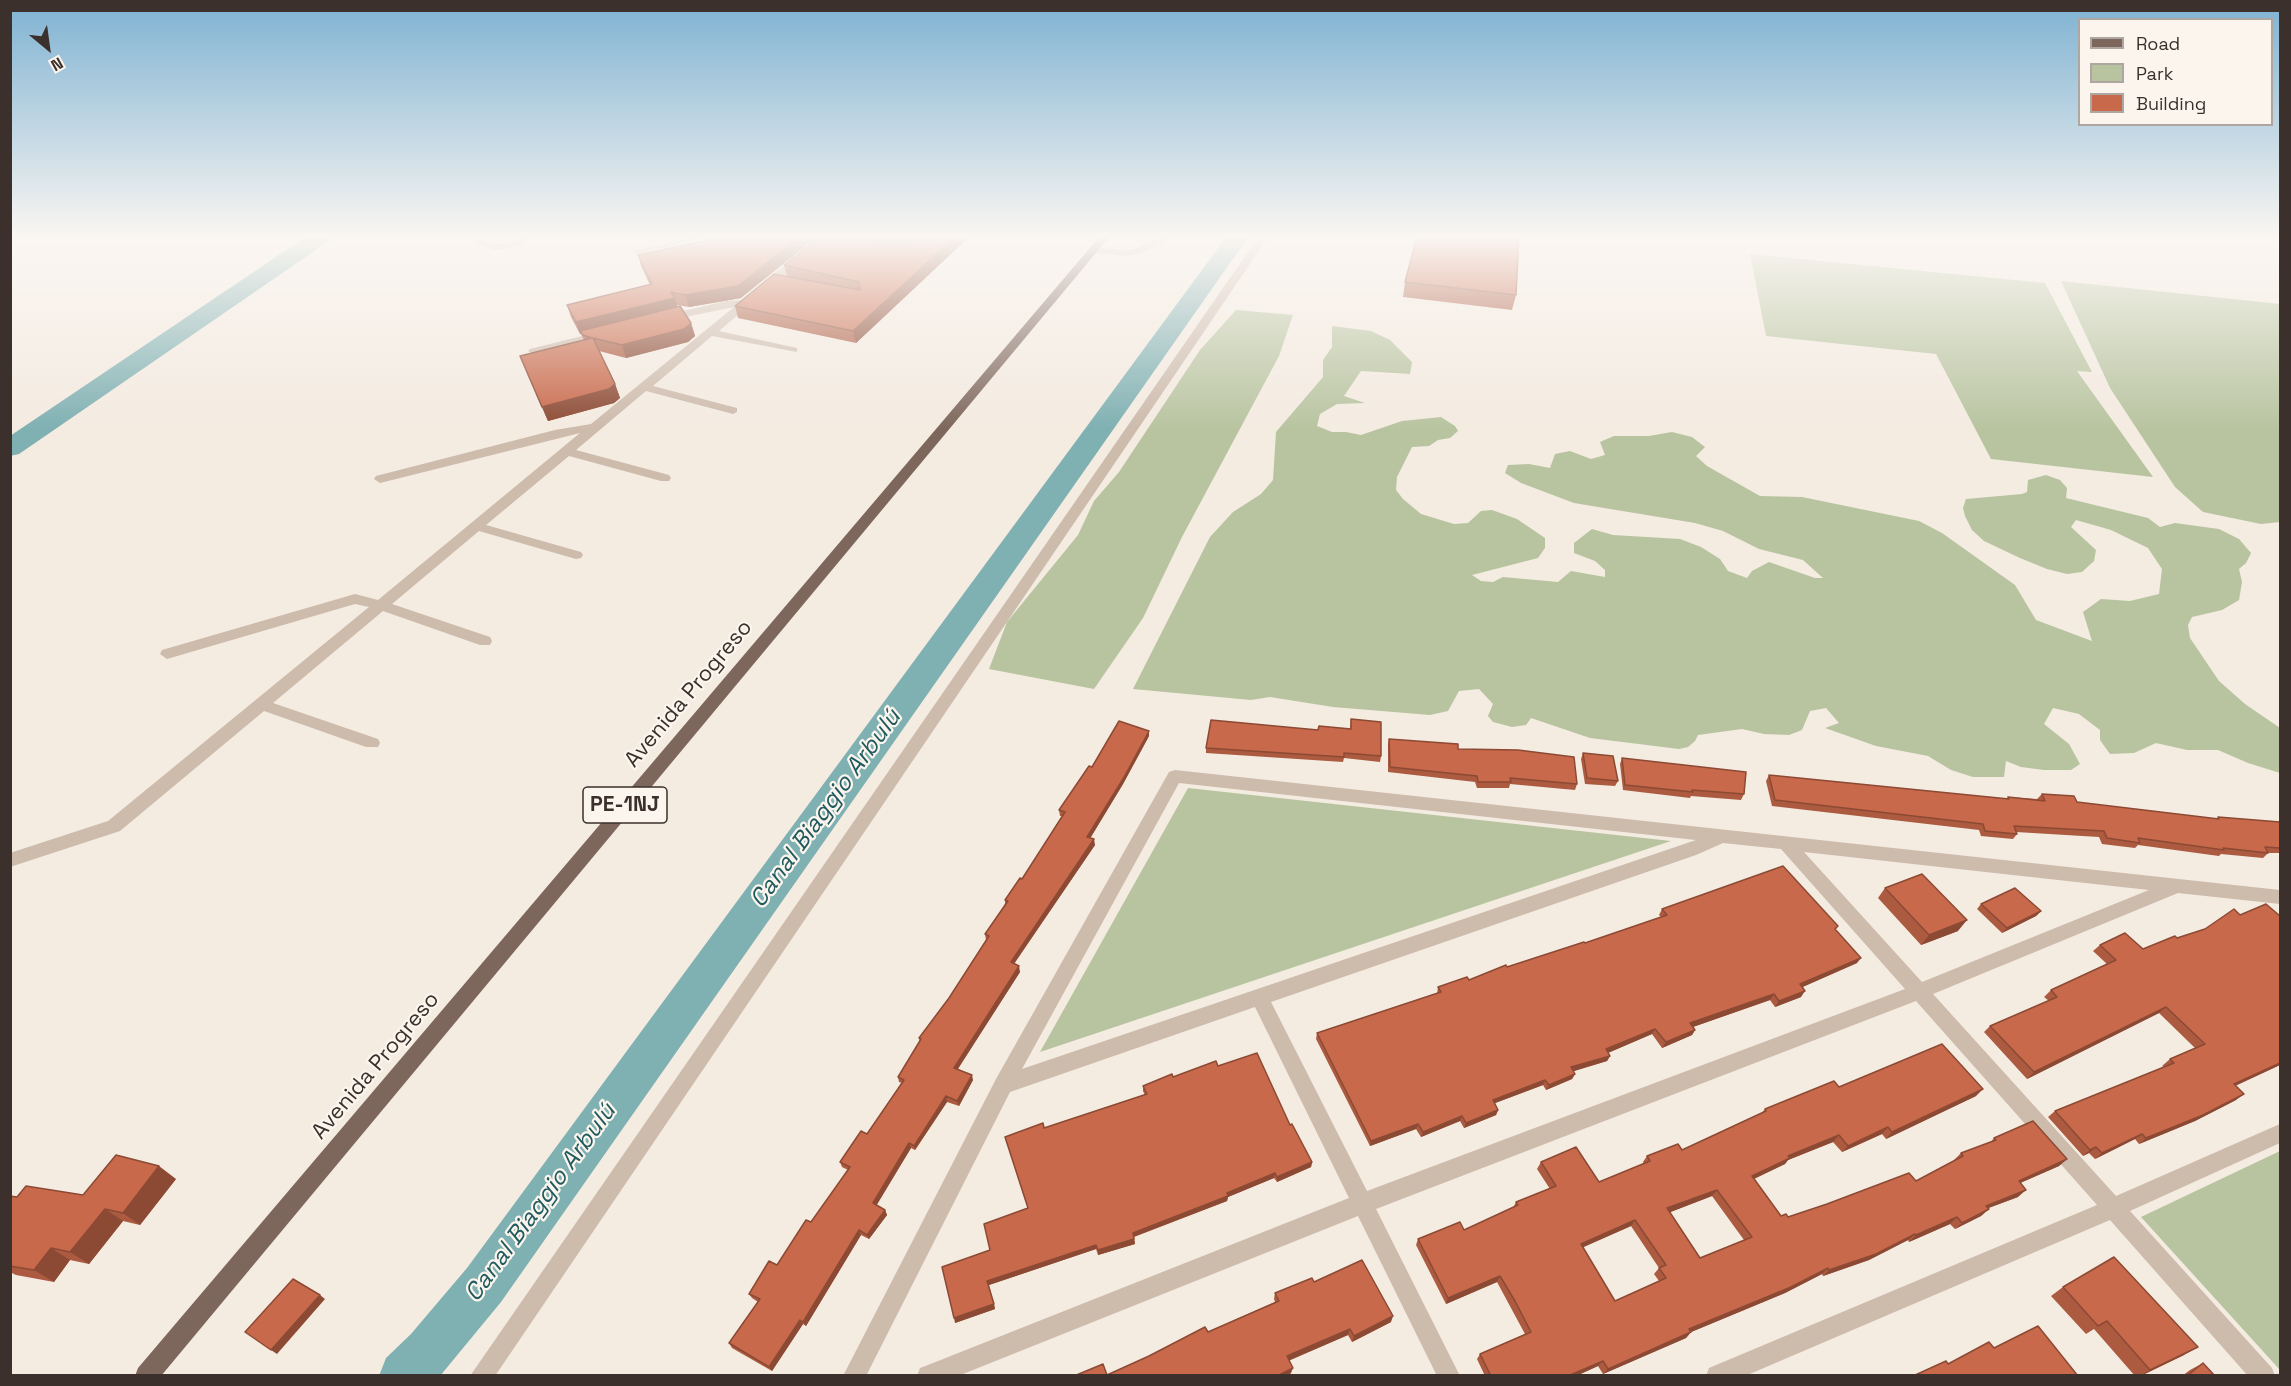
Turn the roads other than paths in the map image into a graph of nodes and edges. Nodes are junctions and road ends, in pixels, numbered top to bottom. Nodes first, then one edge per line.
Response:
1 (748, 301) edge
2 (1049, 301) edge
3 (1220, 301) edge
4 (745, 303) junction
5 (650, 322) edge
6 (615, 331) edge
7 (710, 332) junction
8 (793, 350) dead end
9 (534, 351) edge
10 (644, 387) junction
11 (733, 410) dead end
12 (595, 427) junction
13 (566, 451) junction
14 (665, 478) dead end
15 (380, 479) dead end
16 (476, 526) junction
17 (576, 555) dead end
18 (381, 605) junction
19 (485, 641) dead end
20 (167, 654) dead end
21 (261, 704) junction
22 (372, 743) dead end
23 (1722, 836) junction
24 (1784, 841) junction
25 (10, 860) edge
26 (2176, 886) junction
27 (2280, 897) edge
28 (1918, 992) junction
29 (1259, 997) junction
30 (1003, 1085) junction
31 (2280, 1133) edge
32 (1364, 1203) junction
33 (2114, 1208) junction
34 (146, 1376) edge
35 (481, 1376) edge
36 (854, 1376) edge
37 (928, 1376) edge
38 (1449, 1376) edge
39 (1717, 1376) edge
40 (2264, 1376) edge

1 - 4 street
2 - 34 main road, Avenida Progreso / PE-1NJ
3 - 35 street
4 - 5 street
4 - 7 street
6 - 9 street
7 - 8 street
7 - 10 street
10 - 11 street
10 - 12 street
12 - 13 street
12 - 15 street
13 - 14 street
13 - 16 street
16 - 17 street
16 - 18 street
18 - 19 street
18 - 20 street
18 - 21 street
21 - 22 street
21 - 25 street
23 - 24 street
23 - 29 street
23 - 30 street
24 - 26 street
24 - 28 street
26 - 27 street
26 - 28 street
28 - 32 street
28 - 33 street
29 - 30 street
29 - 32 street
30 - 36 street
31 - 33 street
32 - 37 street
32 - 38 street
33 - 39 street
33 - 40 street

